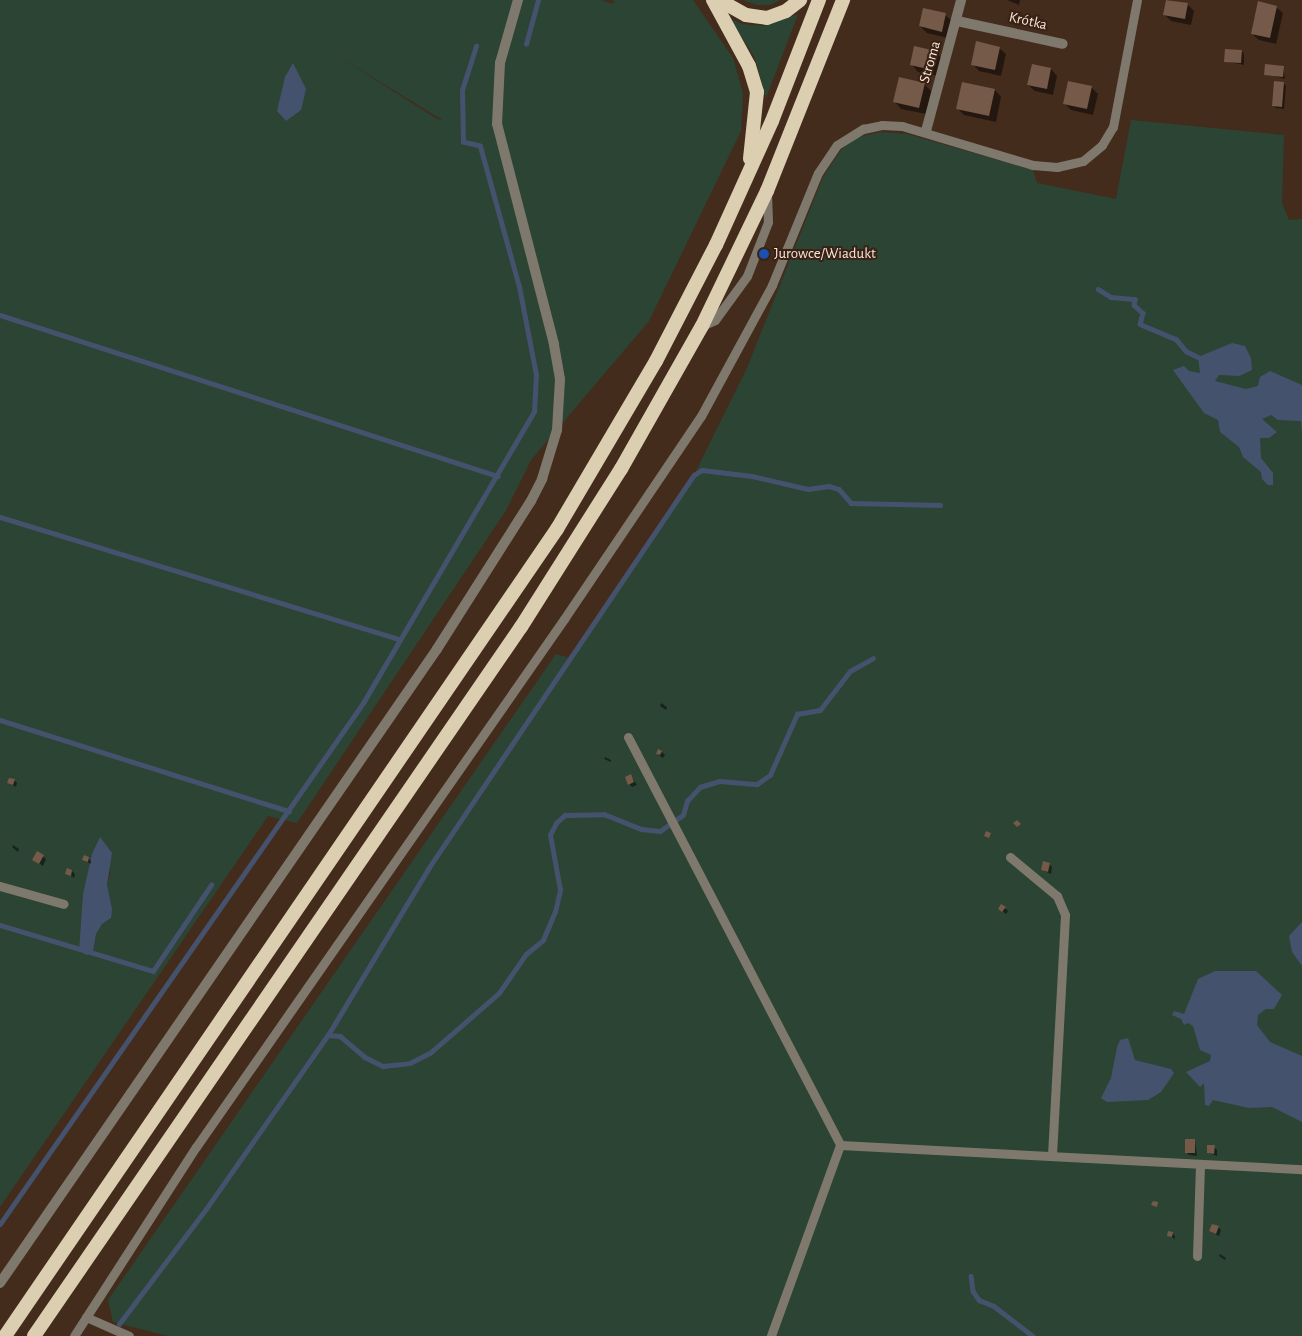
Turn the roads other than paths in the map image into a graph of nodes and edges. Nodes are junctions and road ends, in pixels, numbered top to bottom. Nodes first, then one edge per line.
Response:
1 (518, 0) edge
2 (713, 0) edge
3 (719, 0) edge
4 (800, 0) edge
5 (819, 0) edge
6 (843, 0) edge
7 (961, 0) edge
8 (1137, 0) edge
9 (957, 21) junction
10 (1063, 44) dead end
11 (926, 131) junction
12 (748, 176) junction
13 (628, 737) dead end
14 (1010, 857) dead end
15 (0, 886) edge
16 (64, 904) dead end
17 (840, 1145) junction
18 (1052, 1156) junction
19 (1200, 1164) junction
20 (1302, 1170) edge
21 (1197, 1256) dead end
22 (0, 1283) edge
23 (86, 1317) junction
24 (5, 1336) edge
25 (34, 1336) edge
26 (74, 1336) edge
27 (129, 1336) edge
28 (771, 1336) edge

1 - 22 street
2 - 12 highway
3 - 4 highway
5 - 12 highway
6 - 25 highway
7 - 9 street, Stroma
8 - 11 lane
9 - 10 street, Krótka
9 - 11 street, Stroma
11 - 23 lane
12 - 24 highway
13 - 17 lane
14 - 18 lane
15 - 16 lane
17 - 18 lane
17 - 28 lane
18 - 19 lane
19 - 20 lane
19 - 21 lane
23 - 26 lane
23 - 27 lane

